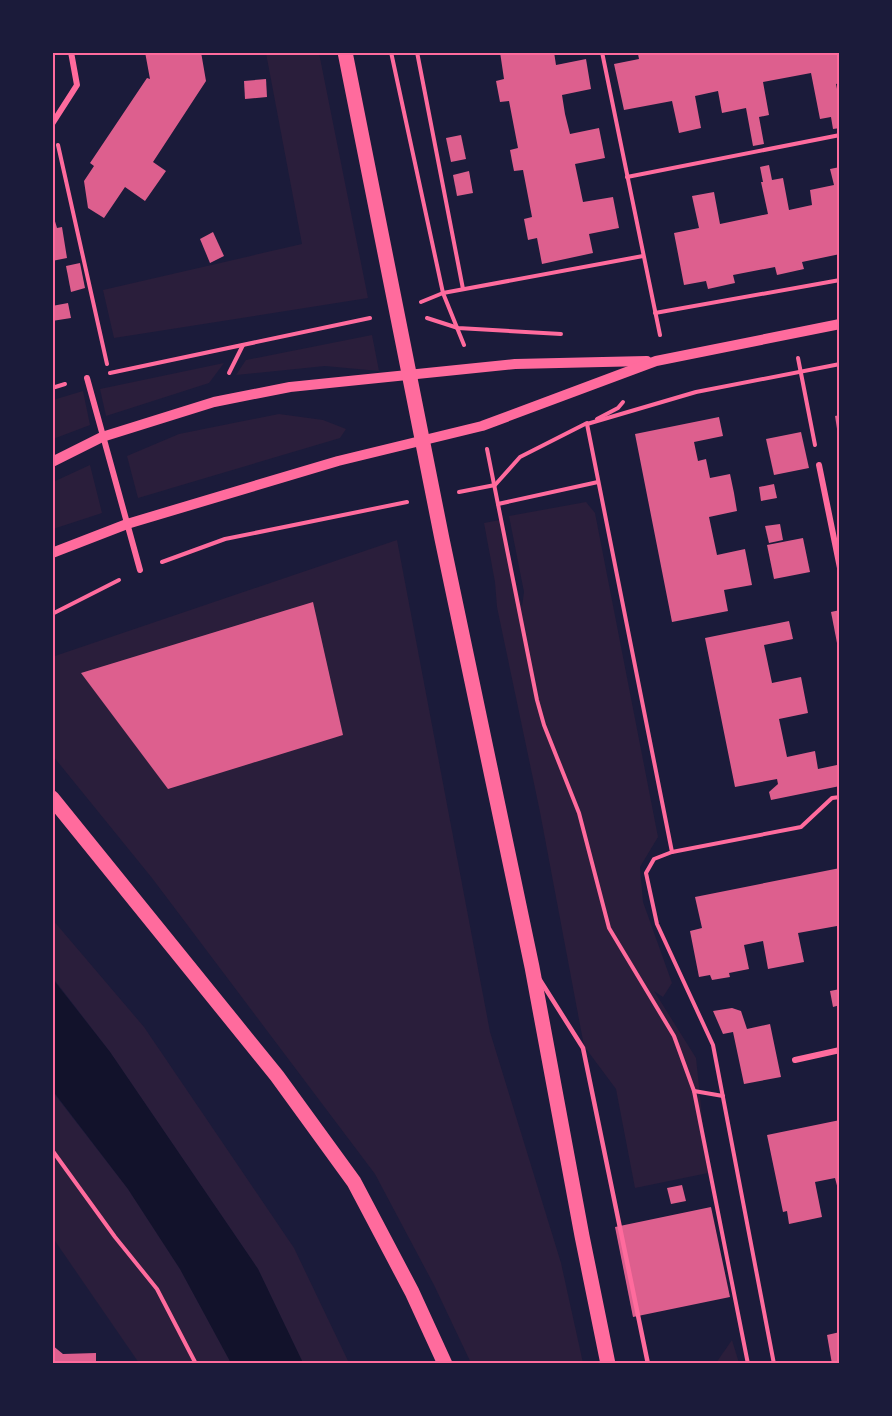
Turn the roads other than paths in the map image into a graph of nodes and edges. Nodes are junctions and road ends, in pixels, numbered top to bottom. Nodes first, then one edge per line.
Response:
1 (71, 52) edge
2 (345, 52) edge
3 (53, 124) edge
4 (840, 324) edge
5 (660, 360) junction
6 (409, 375) junction
7 (87, 378) road end
8 (102, 437) junction
9 (423, 440) junction
10 (52, 462) edge
11 (819, 465) road end
12 (128, 524) junction
13 (52, 554) edge
14 (840, 568) edge
15 (140, 570) road end
16 (52, 798) edge
17 (532, 967) junction
18 (840, 1050) edge
19 (795, 1060) dead end
20 (445, 1364) edge
21 (608, 1364) edge
22 (648, 1364) edge

1 - 3 street
2 - 6 main road
4 - 5 street
5 - 6 street
5 - 9 street
6 - 8 street
6 - 9 main road
7 - 8 street
8 - 10 street
8 - 12 street
9 - 12 street
9 - 17 main road
11 - 14 street
12 - 13 street
12 - 15 street
16 - 20 main road
17 - 21 main road
17 - 22 lane
18 - 19 street

